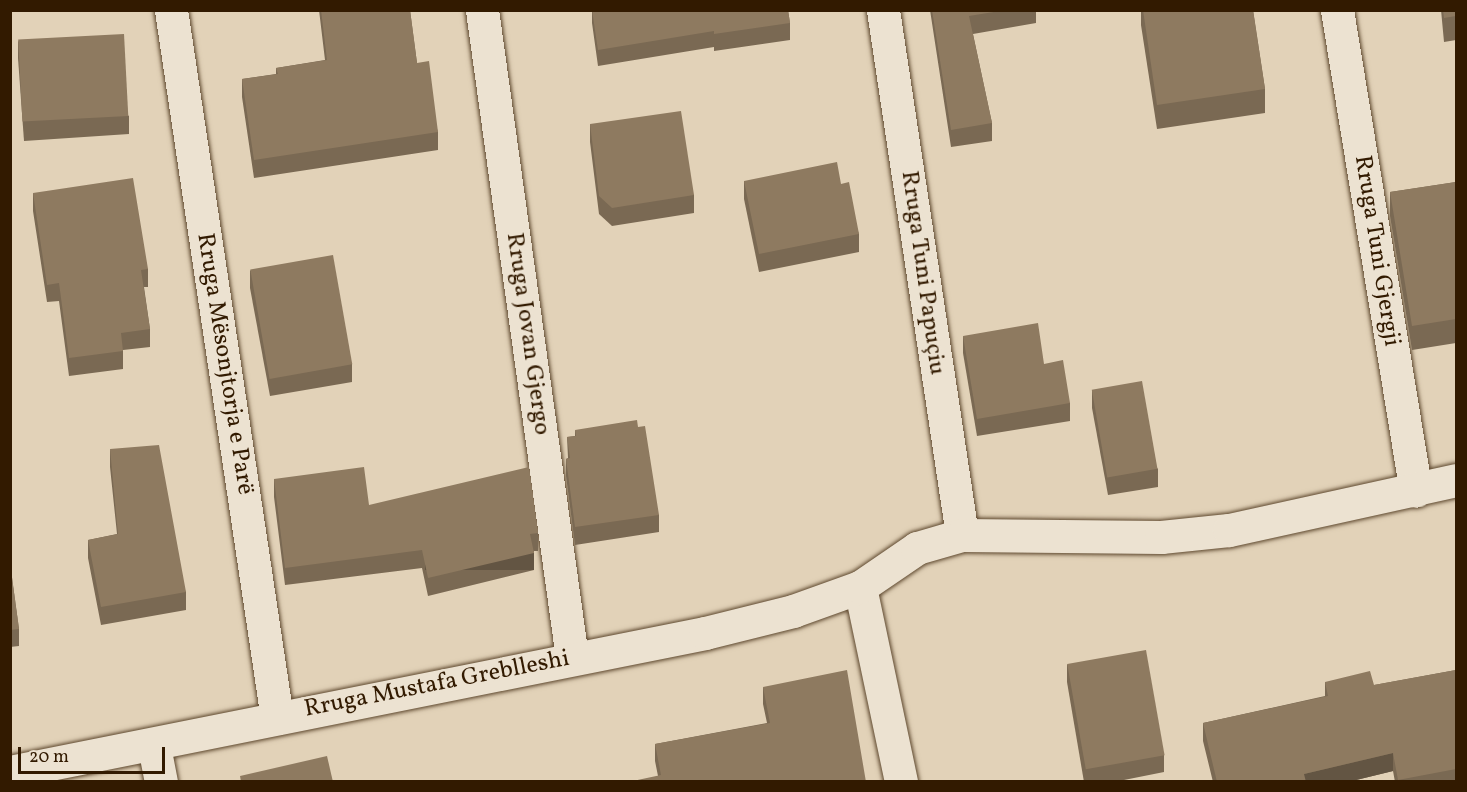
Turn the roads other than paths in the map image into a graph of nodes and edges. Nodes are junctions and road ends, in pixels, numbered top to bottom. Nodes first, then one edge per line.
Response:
1 (171, 10) edge
2 (482, 10) edge
3 (883, 10) edge
4 (1337, 10) edge
5 (1456, 480) edge
6 (1416, 491) junction
7 (962, 535) junction
8 (860, 587) junction
9 (572, 658) junction
10 (277, 717) junction
11 (154, 746) junction
12 (10, 772) edge
13 (161, 782) edge
14 (901, 782) edge

1 - 10 street, Rruga Mësonjtorja e Parë
2 - 9 street, Rruga Jovan Gjergo
3 - 7 street, Rruga Tuni Papuçiu
4 - 6 street, Rruga Tuni Gjergji
5 - 6 street, Rruga Mustafa Greblleshi
6 - 7 street, Rruga Mustafa Greblleshi
7 - 8 street, Rruga Mustafa Greblleshi
8 - 9 street, Rruga Mustafa Greblleshi
8 - 14 street
9 - 10 street, Rruga Mustafa Greblleshi
10 - 11 street, Rruga Mustafa Greblleshi
11 - 12 street, Rruga Mustafa Greblleshi
11 - 13 street

